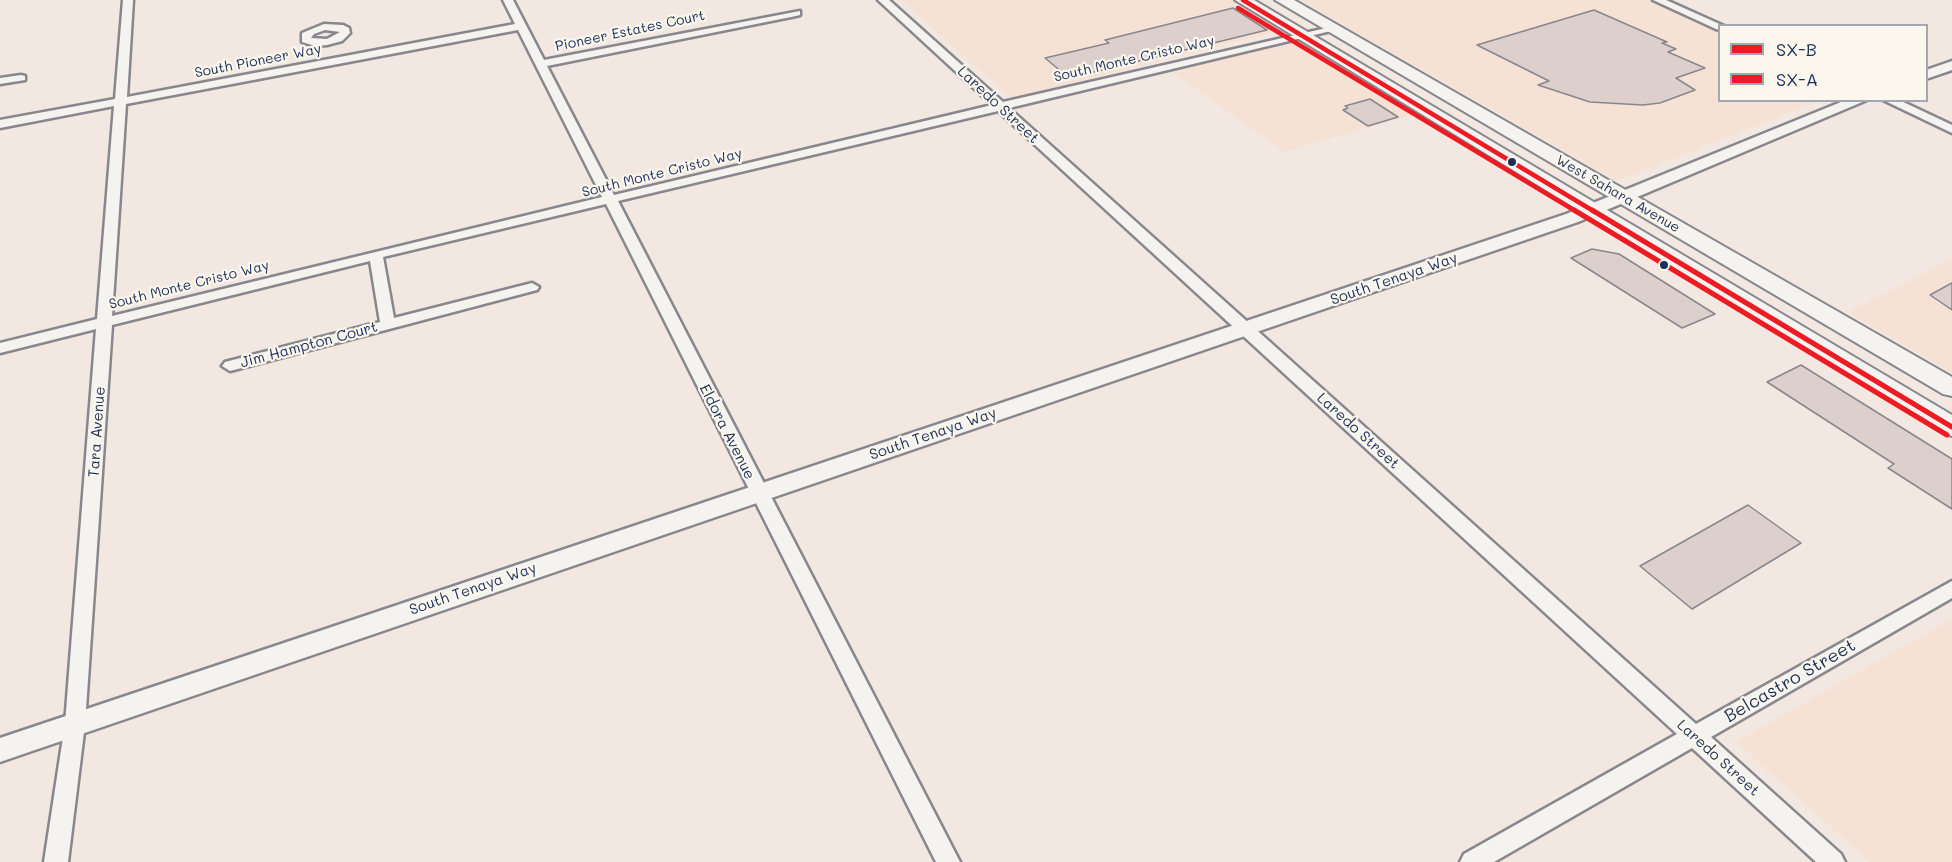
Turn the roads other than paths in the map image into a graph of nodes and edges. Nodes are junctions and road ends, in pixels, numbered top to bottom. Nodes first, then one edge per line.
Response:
1 (128, 0) edge
2 (508, 0) edge
3 (883, 0) edge
4 (1243, 0) edge
5 (1283, 0) edge
6 (1658, 0) edge
7 (795, 13) dead end
8 (522, 26) junction
9 (1718, 27) edge
10 (1331, 28) junction
11 (1300, 35) junction
12 (327, 42) dead end
13 (328, 63) junction
14 (541, 64) junction
15 (1952, 65) edge
16 (1928, 74) edge
17 (21, 78) dead end
18 (0, 81) edge
19 (121, 102) junction
20 (1855, 102) edge
21 (1892, 102) edge
22 (1000, 106) junction
23 (0, 124) edge
24 (1952, 129) edge
25 (1475, 139) junction
26 (1624, 198) junction
27 (609, 201) junction
28 (1593, 210) junction
29 (1719, 253) junction
30 (376, 255) junction
31 (532, 287) dead end
32 (106, 321) junction
33 (388, 325) junction
34 (1244, 328) junction
35 (0, 348) edge
36 (230, 366) dead end
37 (1952, 388) edge
38 (1952, 426) edge
39 (759, 493) junction
40 (1952, 588) edge
41 (75, 724) junction
42 (1694, 736) junction
43 (0, 750) edge
44 (56, 862) edge
45 (948, 862) edge
46 (1472, 862) edge
47 (1833, 862) edge

1 - 19 street, Tara Avenue
2 - 8 street, Eldora Avenue
3 - 22 street, Laredo Street
4 - 11 main road, West Sahara Avenue
5 - 10 main road, West Sahara Avenue
6 - 9 street
7 - 14 street, Pioneer Estates Court
8 - 13 street, South Pioneer Way
8 - 14 street, Eldora Avenue
10 - 11 street, South Monte Cristo Way
10 - 26 main road, West Sahara Avenue
11 - 22 street, South Monte Cristo Way
11 - 25 main road, West Sahara Avenue
12 - 13 street
13 - 19 street, South Pioneer Way
14 - 27 street, Eldora Avenue
15 - 16 street
17 - 18 street
19 - 23 street, South Pioneer Way
19 - 32 street, Tara Avenue
20 - 26 street, South Tenaya Way
21 - 24 street
22 - 27 street, South Monte Cristo Way
22 - 34 street, Laredo Street
25 - 26 main road
25 - 28 main road, West Sahara Avenue
26 - 28 street, South Tenaya Way
26 - 29 main road, West Sahara Avenue
27 - 30 street, South Monte Cristo Way
27 - 39 street, Eldora Avenue
28 - 29 main road
28 - 34 street, South Tenaya Way
28 - 38 main road, West Sahara Avenue
29 - 37 main road, West Sahara Avenue
30 - 32 street, South Monte Cristo Way
30 - 33 street, Jim Hampton Court
31 - 33 street, Jim Hampton Court
32 - 35 street, South Monte Cristo Way
32 - 41 street, Tara Avenue
33 - 36 street, Jim Hampton Court
34 - 39 street, South Tenaya Way
34 - 42 street, Laredo Street
39 - 41 street, South Tenaya Way
39 - 45 street, Eldora Avenue
40 - 42 street, Belcastro Street
41 - 43 street, South Tenaya Way
41 - 44 street, Tara Avenue
42 - 46 street, Belcastro Street
42 - 47 street, Laredo Street

